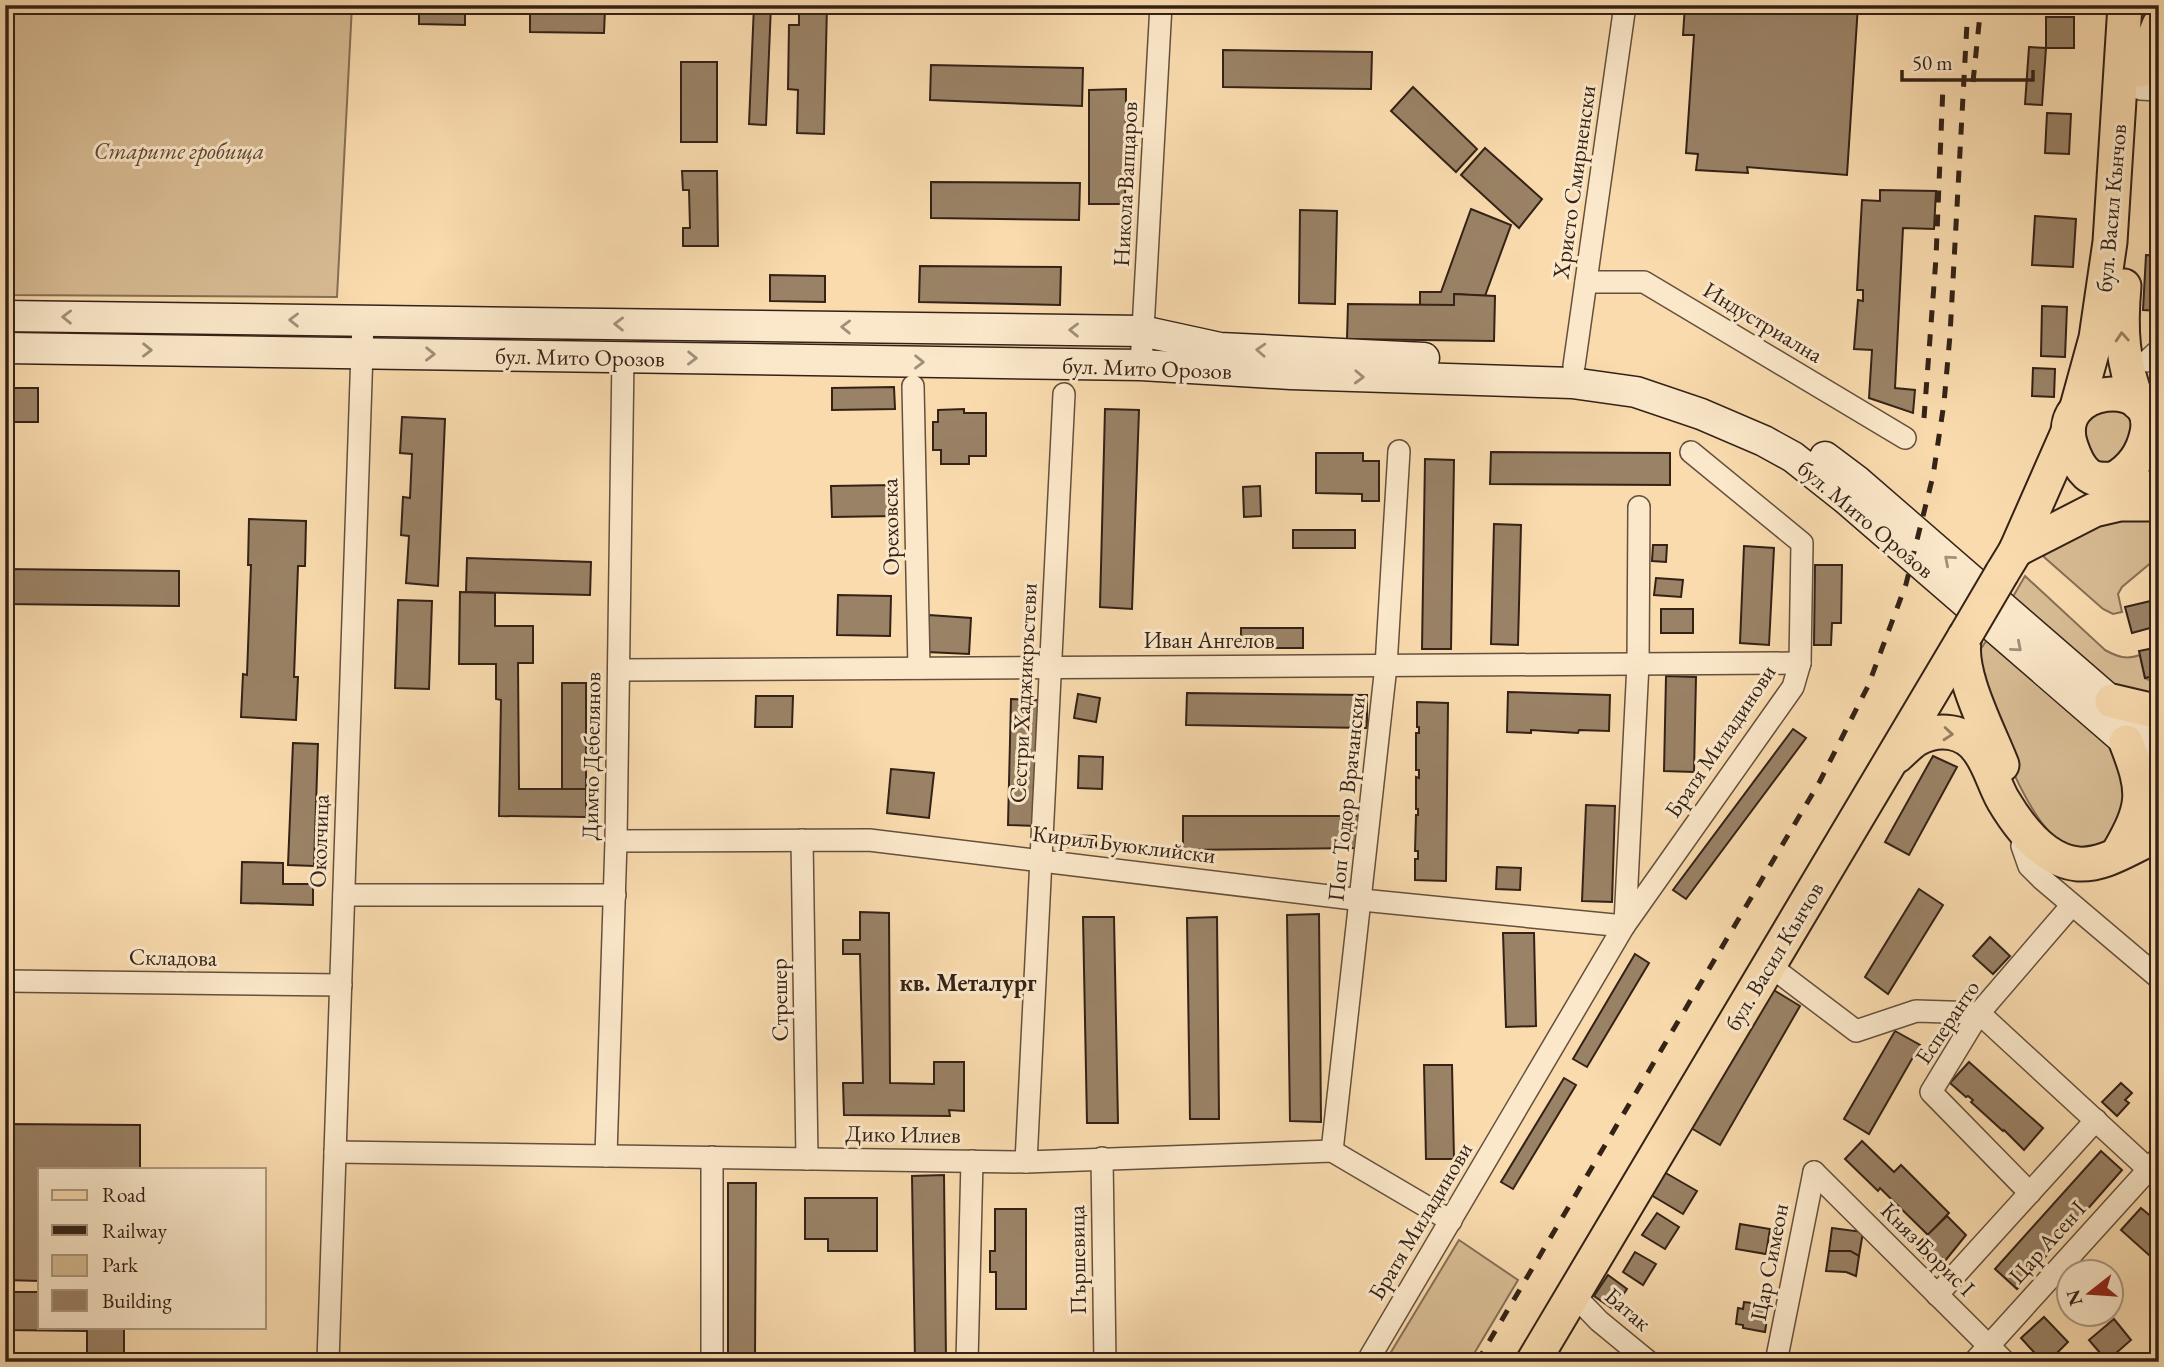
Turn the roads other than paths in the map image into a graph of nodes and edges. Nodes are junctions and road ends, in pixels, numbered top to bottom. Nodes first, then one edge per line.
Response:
1 (1161, 5) edge
2 (1625, 5) edge
3 (2114, 5) edge
4 (2126, 5) edge
5 (2147, 5) edge
6 (2159, 25) edge
7 (2141, 80) edge
8 (1586, 282) junction
9 (5, 316) edge
10 (363, 321) junction
11 (1142, 331) junction
12 (5, 348) edge
13 (362, 354) junction
14 (623, 357) junction
15 (1141, 365) junction
16 (1574, 366) junction
17 (913, 386) dead end
18 (1064, 394) dead end
19 (2148, 419) edge
20 (2072, 420) junction
21 (1905, 438) dead end
22 (1399, 452) dead end
23 (1692, 452) dead end
24 (2108, 480) junction
25 (2159, 493) edge
26 (2159, 504) edge
27 (1639, 507) dead end
28 (2009, 562) junction
29 (1965, 636) junction
30 (1800, 663) junction
31 (1638, 664) junction
32 (1386, 666) junction
33 (1050, 667) junction
34 (919, 668) junction
35 (619, 670) junction
36 (2112, 701) junction
37 (2159, 712) edge
38 (2126, 742) junction
39 (2159, 743) edge
40 (1890, 762) junction
41 (2159, 771) edge
42 (2029, 834) junction
43 (2159, 835) edge
44 (802, 840) junction
45 (617, 841) junction
46 (2118, 853) junction
47 (1042, 860) junction
48 (344, 895) junction
49 (615, 895) junction
50 (1362, 900) junction
51 (2071, 905) junction
52 (1625, 926) junction
53 (1769, 965) junction
54 (2159, 978) edge
55 (5, 981) edge
56 (341, 985) junction
57 (1979, 1013) junction
58 (2096, 1120) junction
59 (335, 1152) junction
60 (1332, 1152) junction
61 (606, 1156) junction
62 (712, 1157) junction
63 (1102, 1158) junction
64 (807, 1159) junction
65 (972, 1161) junction
66 (1026, 1162) junction
67 (2155, 1169) edge
68 (1814, 1172) joint
69 (2030, 1193) junction
70 (1451, 1221) junction
71 (1573, 1294) junction
72 (1937, 1295) junction
73 (1981, 1354) edge
74 (328, 1362) edge
75 (712, 1362) edge
76 (967, 1362) edge
77 (1105, 1362) edge
78 (1367, 1362) edge
79 (1533, 1362) edge
80 (1649, 1362) edge
81 (1776, 1362) edge
82 (2005, 1362) edge

1 - 11 street, Никола Вапцаров
2 - 8 street, Христо Смирненски
3 - 7 main road
4 - 7 main road, бул. Васил Кънчов
5 - 7 main road, бул. Васил Кънчов
6 - 7 main road
19 -> 7 main road, бул. Васил Кънчов
7 - 20 main road, бул. Васил Кънчов
8 - 16 street, Христо Смирненски
8 - 21 street, Индустриална
10 -> 9 main road, бул. Мито Орозов
11 -> 10 main road, бул. Мито Орозов
10 - 13 street, Околчица
11 - 15 street, Никола Вапцаров
16 -> 11 main road, бул. Мито Орозов
12 -> 13 main road, бул. Мито Орозов
13 -> 14 main road, бул. Мито Орозов
13 - 48 street, Околчица
14 -> 15 main road, бул. Мито Орозов
14 - 35 street, Димчо Дебелянов
15 -> 38 main road, бул. Мито Орозов
36 -> 16 main road, бул. Мито Орозов
17 - 34 street, Ореховска
18 - 33 street, Сестри Хаджикръстеви
19 - 20 main road
19 - 24 main road
20 - 24 main road
20 - 28 main road, бул. Васил Кънчов
22 - 32 street, Поп Тодор Врачански
23 - 30 street, Братя Миладинови
24 - 25 main road
24 - 28 main road, бул. Васил Кънчов
26 - 28 main road
27 - 31 street, Братя Миладинови
28 - 29 main road, бул. Васил Кънчов, bridge
29 - 40 main road, бул. Васил Кънчов
29 - 42 main road
30 - 31 street, Иван Ангелов
30 - 52 street, Братя Миладинови
31 - 32 street, Иван Ангелов
31 - 52 street, Братя Миладинови
32 - 33 street, Иван Ангелов
32 - 50 street, Поп Тодор Врачански
33 - 34 street, Иван Ангелов
33 - 47 street, Сестри Хаджикръстеви
34 - 35 street, Иван Ангелов
35 - 45 street, Димчо Дебелянов
36 - 37 main road
36 - 39 main road, бул. Мито Орозов
38 - 41 main road, бул. Мито Орозов
38 - 46 main road
40 -> 42 main road
40 - 53 main road, бул. Васил Кънчов
42 - 46 main road
42 - 51 street
43 - 46 main road
44 - 45 street, Кирил Буюклийски
44 - 47 street, Кирил Буюклийски
44 - 64 street, Стрешер
45 - 49 street, Димчо Дебелянов
47 - 50 street, Кирил Буюклийски
47 - 66 street, Сестри Хаджикръстеви
48 - 49 street
48 - 56 street, Околчица
49 - 61 street, Димчо Дебелянов
50 - 52 street, Кирил Буюклийски
50 - 60 street, Поп Тодор Врачански
51 - 54 street
51 - 57 street, Есперанто
52 - 70 street, Братя Миладинови
53 - 57 street
53 - 71 main road, бул. Васил Кънчов
55 - 56 street, Складова
56 - 59 street, Околчица
57 - 58 street
57 - 69 street, Есперанто
58 - 67 street
58 - 69 street
59 - 61 street, Дико Илиев
59 - 74 street, Околчица
60 - 63 street, Дико Илиев
60 - 70 street
61 - 62 street, Дико Илиев
62 - 64 street, Дико Илиев
62 - 75 street
63 - 66 street, Дико Илиев
63 - 77 street, Пършевица
64 - 65 street, Дико Илиев
65 - 66 street, Дико Илиев
65 - 76 street
67 - 73 street, Цар Асен I
68 - 72 street, Княз Борис I
68 - 81 street, Цар Симеон
69 - 72 street
70 - 78 street, Братя Миладинови
71 - 79 main road, бул. Васил Кънчов
71 - 80 street, Батак
72 - 73 street, Княз Борис I
73 - 82 street, Княз Борис I

